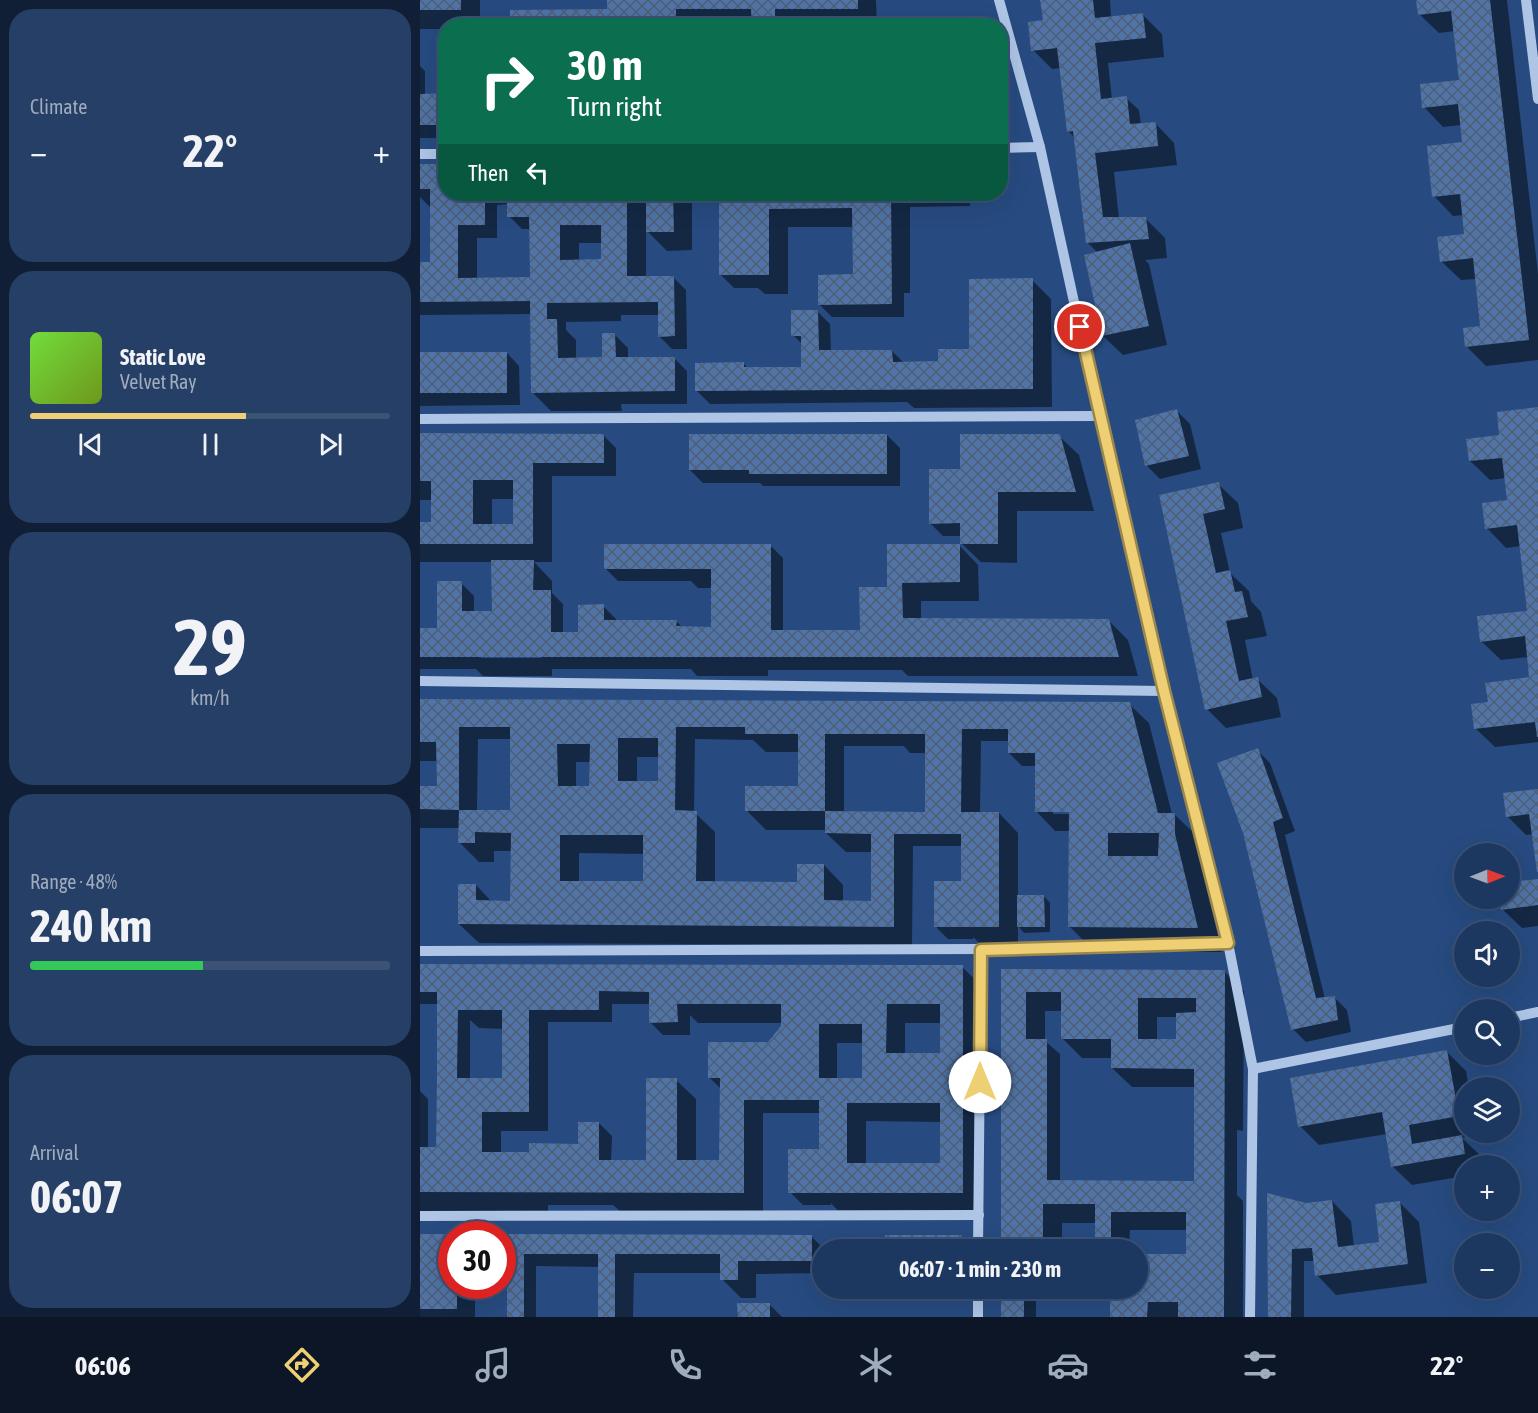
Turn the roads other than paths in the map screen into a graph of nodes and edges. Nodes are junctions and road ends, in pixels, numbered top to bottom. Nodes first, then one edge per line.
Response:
1 (999, 0) edge
2 (1527, 0) edge
3 (1004, 18) edge
4 (1008, 32) edge
5 (1538, 99) edge
6 (1040, 147) junction
7 (1008, 148) edge
8 (420, 154) edge
9 (438, 154) edge
10 (1099, 416) junction
11 (420, 419) edge
12 (420, 681) edge
13 (1164, 691) junction
14 (1228, 943) junction
15 (981, 950) junction
16 (420, 951) edge
17 (1538, 1012) edge
18 (1520, 1016) edge
19 (1454, 1029) edge
20 (1253, 1069) junction
21 (979, 1215) junction
22 (420, 1216) edge
23 (978, 1239) edge
24 (978, 1299) edge
25 (978, 1317) edge
26 (1250, 1317) edge

1 - 3 street
2 - 5 street
4 - 6 street
6 - 7 street
6 - 10 street
8 - 9 street
10 - 11 street
10 - 13 street
12 - 13 street
13 - 14 street
14 - 15 street
14 - 20 street
15 - 16 street
15 - 21 street
17 - 18 street
19 - 20 street
20 - 26 street
21 - 22 street
21 - 23 street
24 - 25 street

